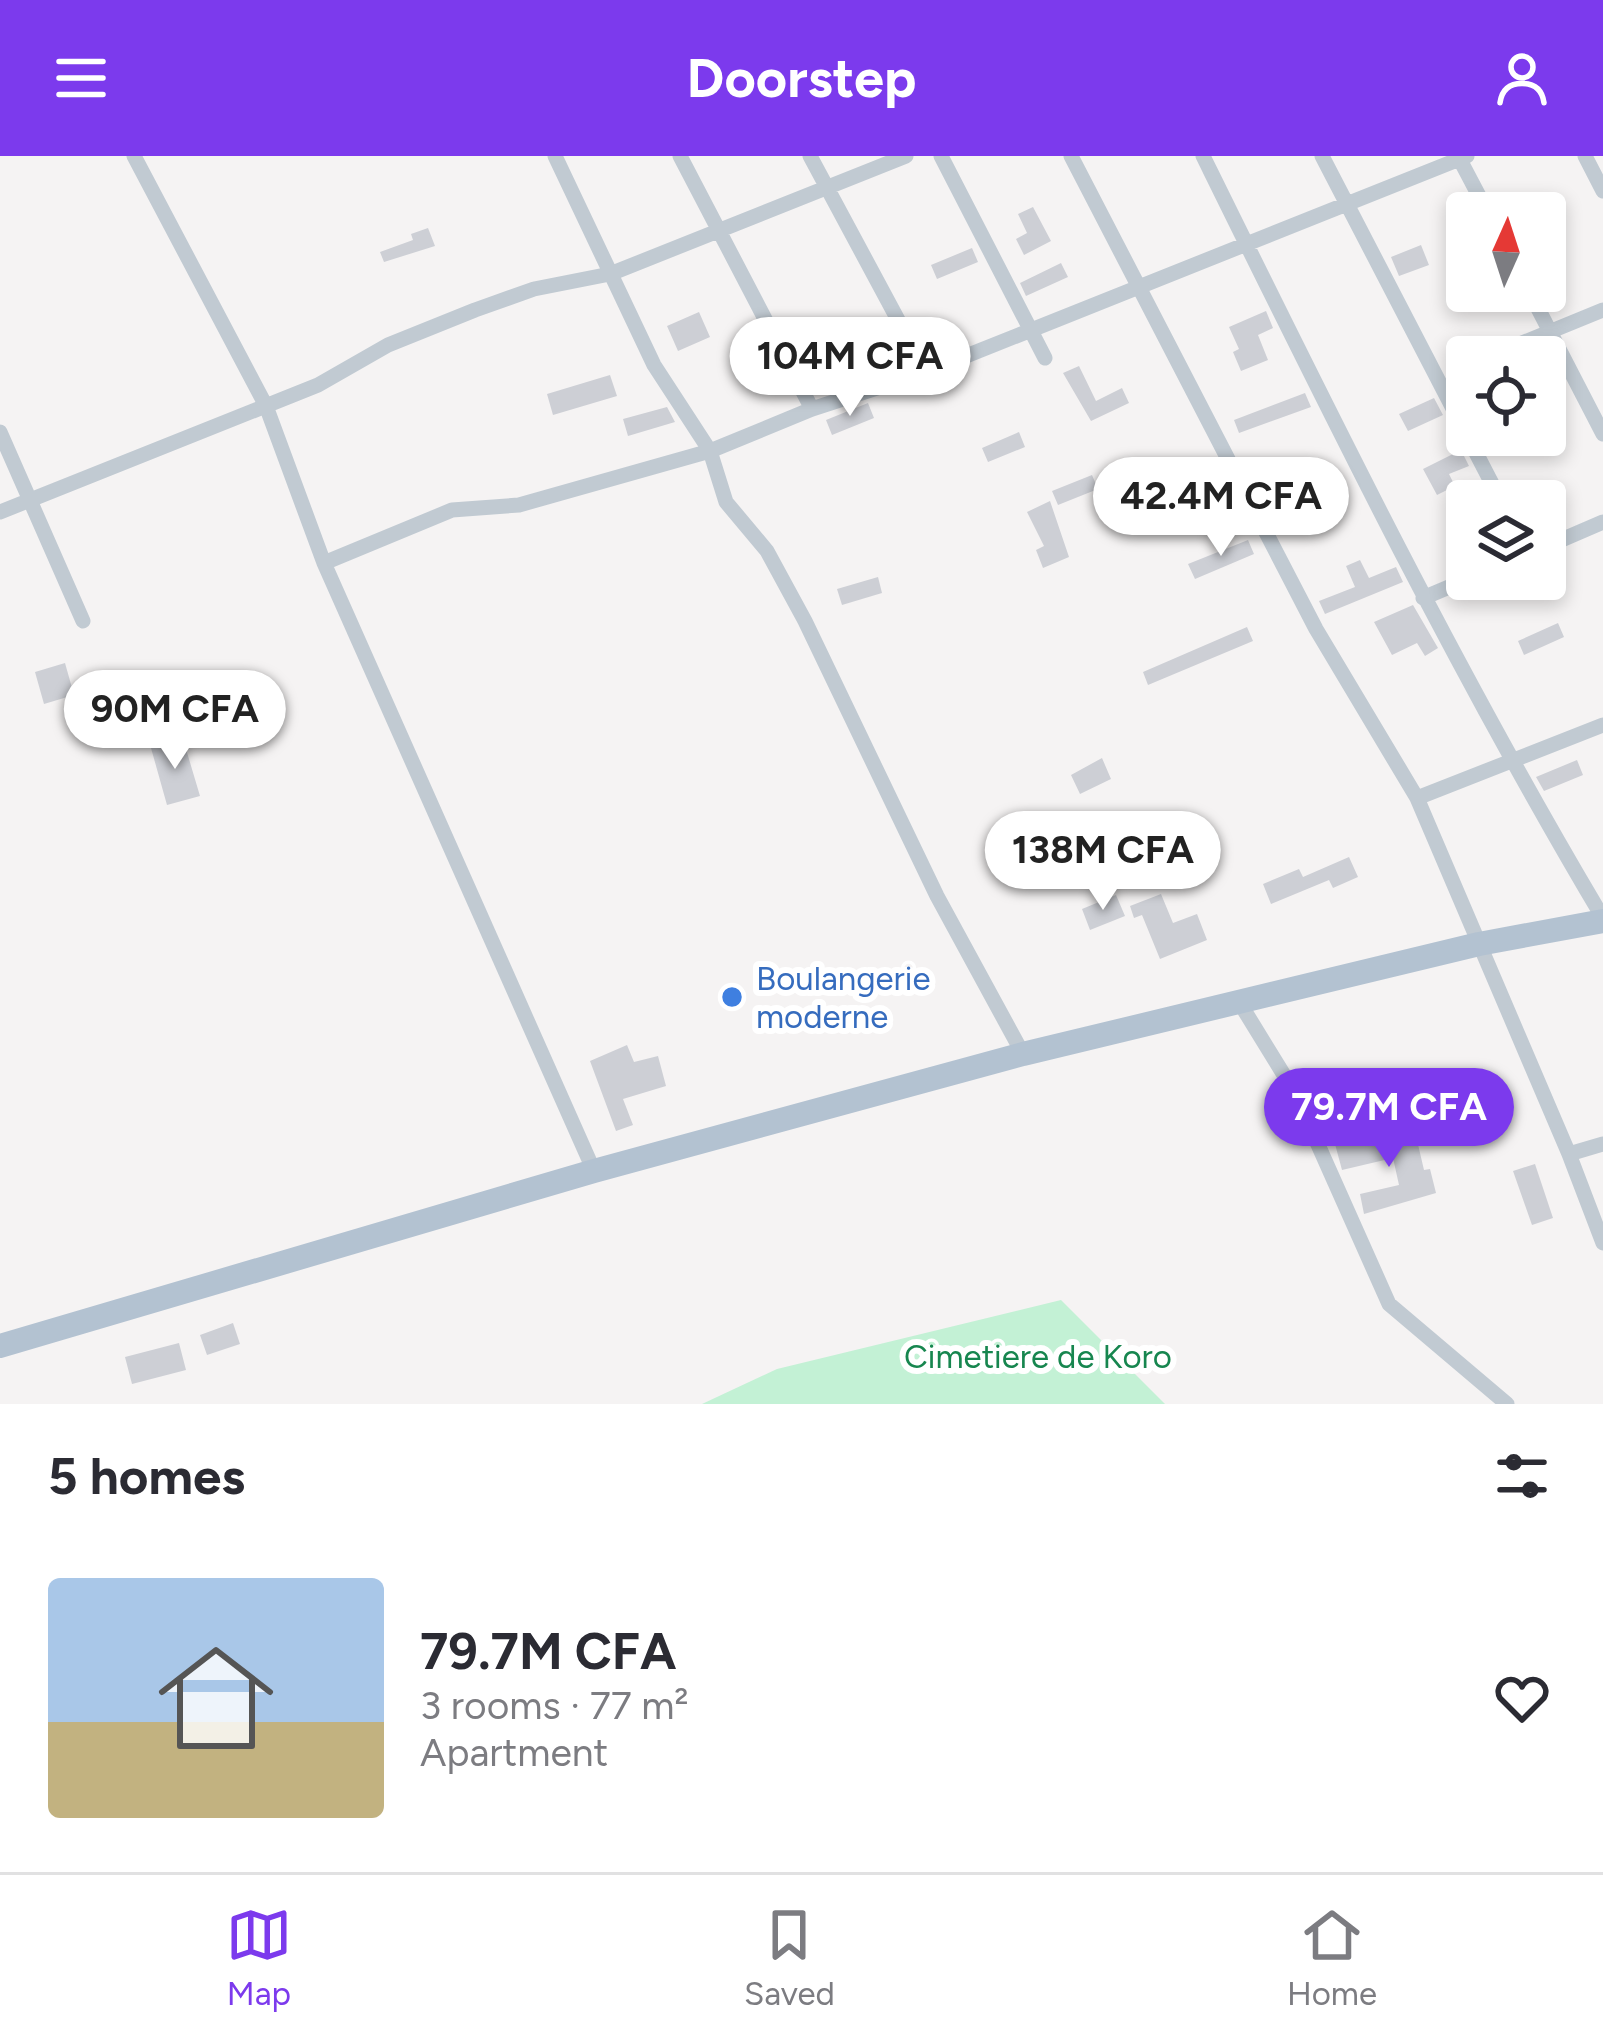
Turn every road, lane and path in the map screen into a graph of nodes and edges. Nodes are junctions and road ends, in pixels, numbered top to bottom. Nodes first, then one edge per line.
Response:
1 (134, 156) edge
2 (555, 156) edge
3 (680, 156) edge
4 (810, 156) edge
5 (906, 156) edge
6 (940, 156) edge
7 (1071, 156) edge
8 (1203, 156) edge
9 (1322, 156) edge
10 (1585, 156) edge
11 (1462, 157) edge
12 (827, 188) junction
13 (1603, 190) edge
14 (1478, 192) edge
15 (1347, 204) junction
16 (719, 230) junction
17 (1247, 245) junction
18 (610, 274) junction
19 (1136, 287) junction
20 (1603, 310) edge
21 (1540, 312) edge
22 (1031, 330) junction
23 (1550, 332) junction
24 (1540, 336) edge
25 (1045, 358) dead end
26 (926, 372) junction
27 (266, 406) junction
28 (812, 409) junction
29 (0, 432) edge
30 (1603, 434) edge
31 (710, 451) junction
32 (1490, 480) edge
33 (29, 500) junction
34 (0, 512) edge
35 (1603, 522) edge
36 (1566, 538) edge
37 (324, 563) junction
38 (1446, 588) edge
39 (1424, 598) junction
40 (82, 621) dead end
41 (1603, 725) edge
42 (1510, 762) junction
43 (1417, 798) junction
44 (1603, 920) edge
45 (1479, 944) junction
46 (1240, 1005) junction
47 (1023, 1054) junction
48 (1603, 1144) edge
49 (1569, 1154) junction
50 (594, 1171) junction
51 (1599, 1216) edge
52 (1603, 1244) edge
53 (0, 1346) edge
54 (1507, 1404) edge

1 - 27 street
2 - 18 street
3 - 16 street
4 - 12 street
5 - 12 street
6 - 22 street
7 - 19 street
8 - 17 street
9 - 15 street
10 - 13 street
11 - 14 street
11 - 15 street
12 - 16 street
12 - 26 street
15 - 17 street
15 - 32 street
16 - 18 street
16 - 28 street
17 - 19 street
17 - 39 street
18 - 27 street
18 - 31 street
19 - 22 street
19 - 43 street
20 - 23 street
21 - 23 street
22 - 25 street
22 - 26 street
23 - 24 street
23 - 30 street
26 - 28 street
27 - 33 street
27 - 37 street
28 - 31 street
29 - 33 street
31 - 37 street
31 - 47 street
33 - 34 street
33 - 40 street
35 - 36 street
37 - 50 street
38 - 39 street
39 - 42 street
41 - 42 street
42 - 43 street
42 - 44 street
43 - 45 street
44 - 45 main road
45 - 46 main road
45 - 49 street
46 - 47 main road
46 - 54 street
47 - 50 main road
48 - 49 street
49 - 51 street
50 - 53 main road
51 - 52 street

